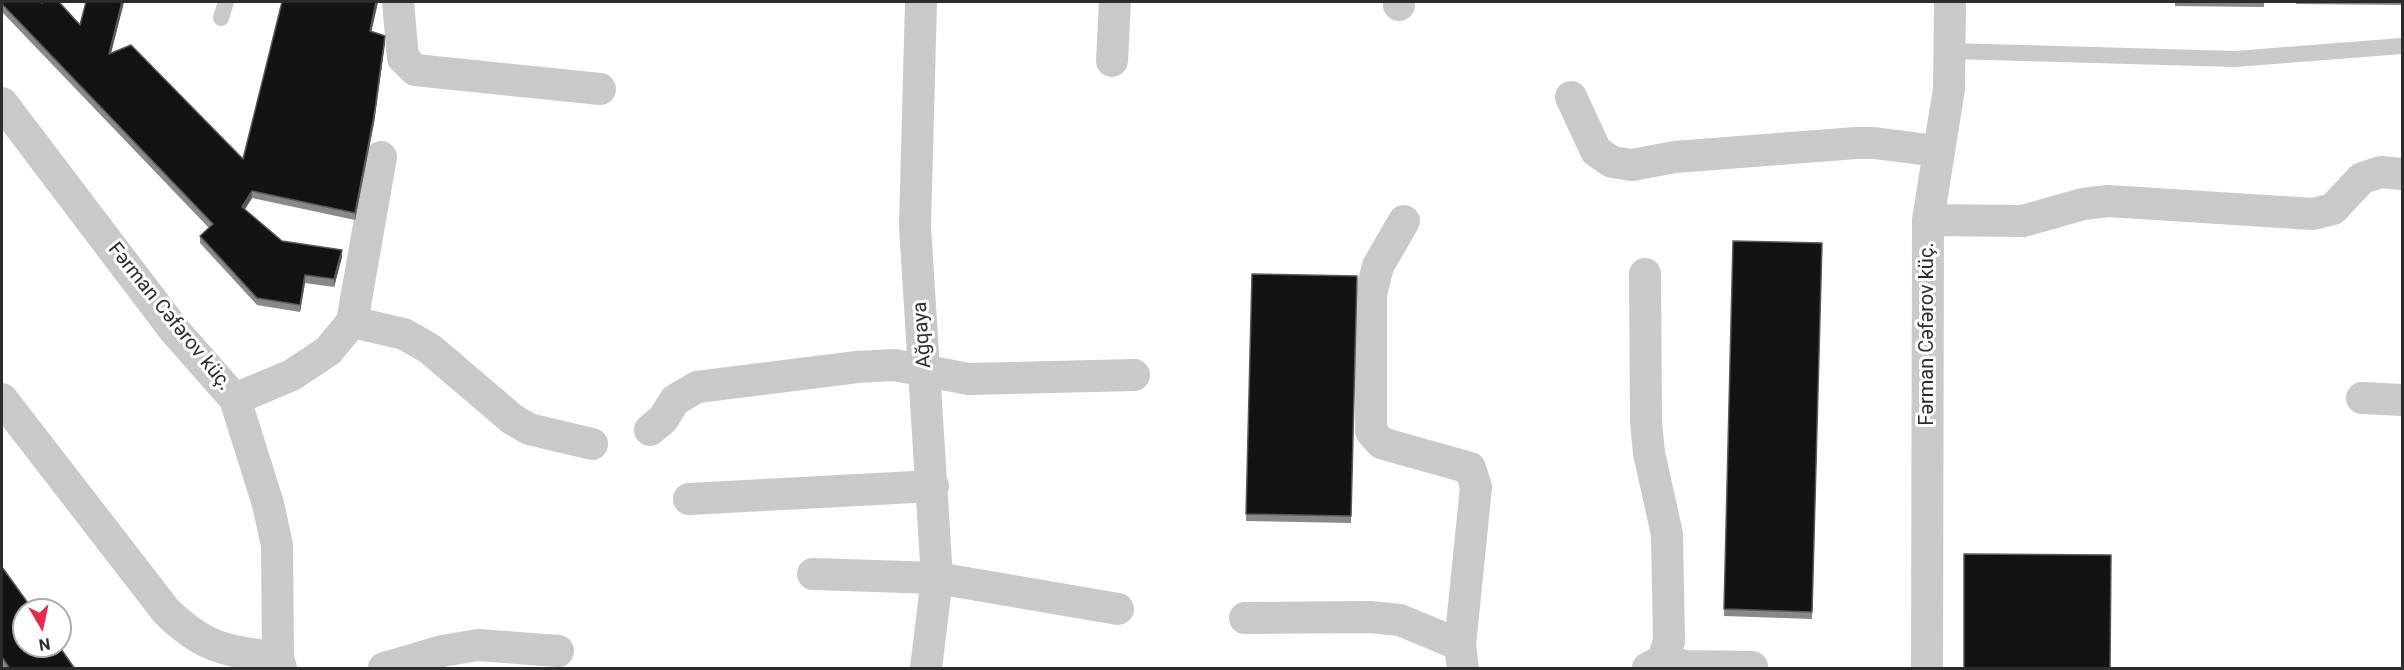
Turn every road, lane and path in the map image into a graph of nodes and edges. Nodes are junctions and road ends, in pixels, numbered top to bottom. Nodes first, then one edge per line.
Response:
1 (398, 2) edge
2 (921, 2) edge
3 (1115, 2) edge
4 (1950, 2) edge
5 (2403, 46) edge
6 (1952, 51) junction
7 (1112, 61) dead end
8 (600, 89) dead end
9 (1571, 98) dead end
10 (2, 103) edge
11 (1937, 151) junction
12 (381, 156) dead end
13 (2403, 174) edge
14 (1928, 220) junction
15 (1404, 221) dead end
16 (1645, 274) dead end
17 (352, 322) junction
18 (925, 370) junction
19 (1134, 375) dead end
20 (2362, 398) dead end
21 (2, 399) edge
22 (235, 399) junction
23 (2403, 400) edge
24 (650, 430) dead end
25 (592, 444) dead end
26 (933, 486) junction
27 (689, 499) dead end
28 (813, 574) dead end
29 (937, 578) junction
30 (1118, 609) dead end
31 (1245, 618) dead end
32 (558, 651) dead end
33 (1462, 657) edge
34 (279, 664) edge
35 (1656, 664) edge
36 (1752, 667) dead end
37 (384, 669) edge
38 (926, 669) edge
39 (1927, 669) edge

1 - 8 street
2 - 18 street, Ağqaya
3 - 7 street
4 - 6 street, Fərman Cəfərov küç.
5 - 6 lane
6 - 11 street, Fərman Cəfərov küç.
9 - 11 street
10 - 22 street, Fərman Cəfərov küç.
11 - 14 street, Fərman Cəfərov küç.
12 - 17 street, Fərman Cəfərov küç.
13 - 14 street
14 - 39 street, Fərman Cəfərov küç.
15 - 33 street
16 - 35 street
17 - 22 street, Fərman Cəfərov küç.
17 - 25 street
18 - 19 street
18 - 24 street
18 - 26 street, Ağqaya
20 - 23 street
21 - 34 street
22 - 34 street
26 - 27 street
26 - 29 street, Ağqaya
28 - 29 street
29 - 30 street
29 - 38 street, Ağqaya
31 - 33 street
32 - 37 street
35 - 36 street

